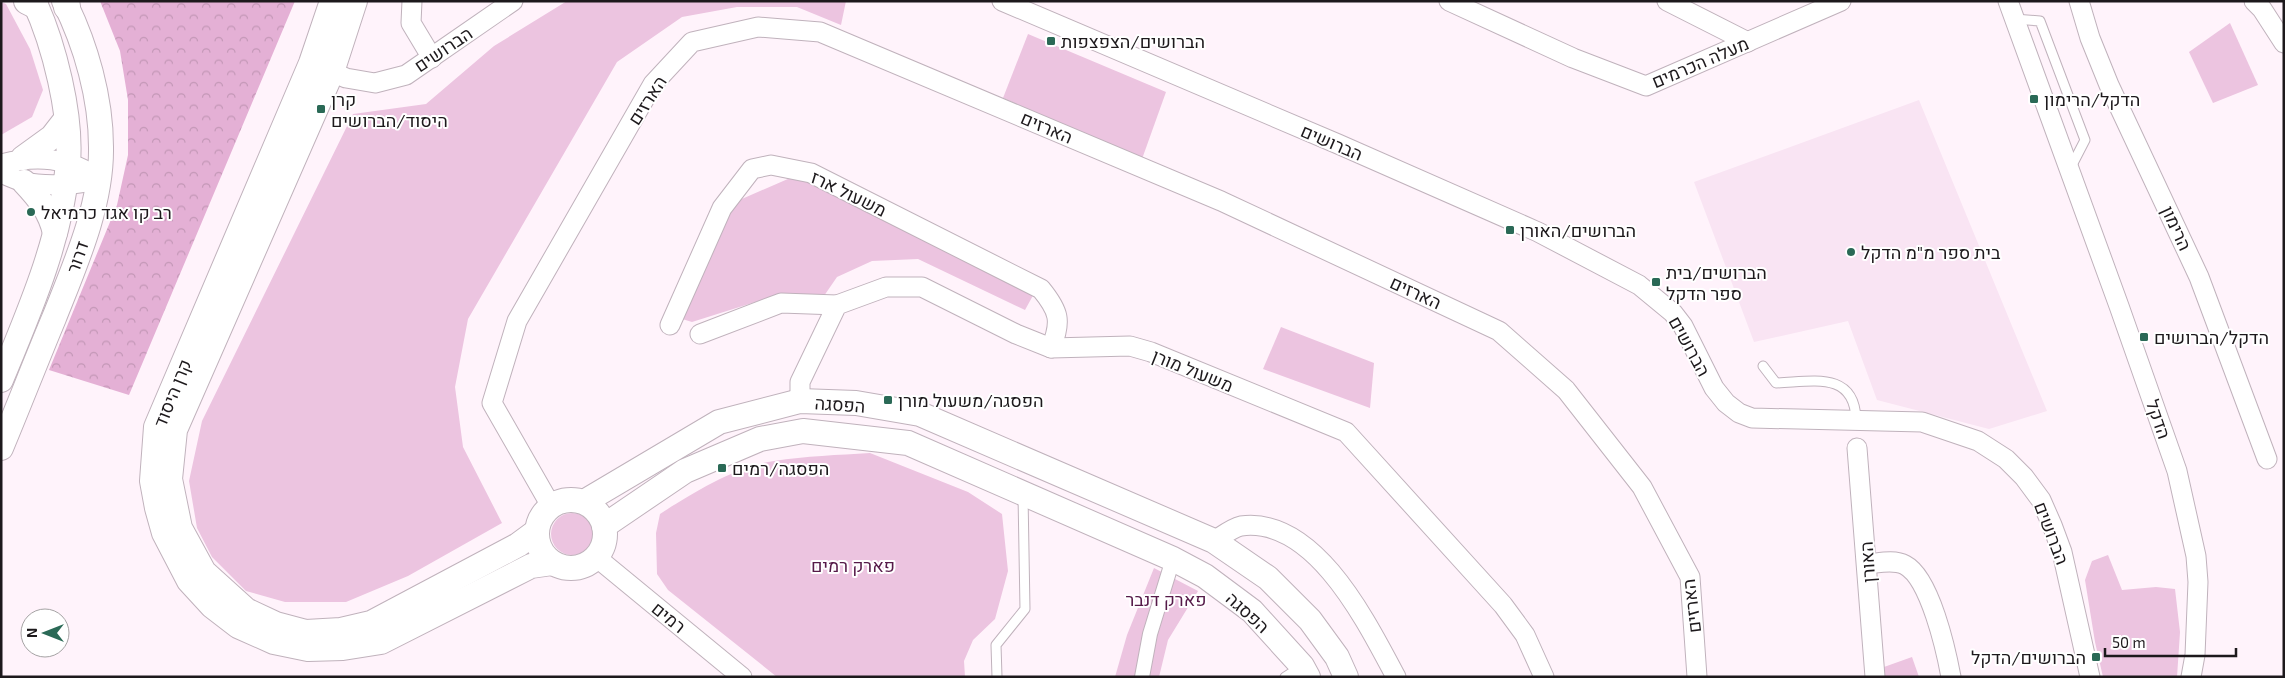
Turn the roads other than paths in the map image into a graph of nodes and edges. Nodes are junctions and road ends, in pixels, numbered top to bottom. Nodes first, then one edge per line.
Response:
1 (332, 1) edge
2 (355, 1) edge
3 (412, 1) edge
4 (513, 1) edge
5 (1002, 1) edge
6 (1449, 1) edge
7 (1667, 1) edge
8 (1840, 1) edge
9 (2008, 1) edge
10 (2079, 1) edge
11 (2254, 1) edge
12 (32, 3) edge
13 (65, 3) edge
14 (2014, 19) junction
15 (1748, 42) junction
16 (2284, 43) edge
17 (432, 58) junction
18 (321, 68) junction
19 (66, 119) junction
20 (12, 161) edge
21 (67, 172) junction
22 (2069, 172) junction
23 (1, 174) edge
24 (98, 178) junction
25 (24, 182) junction
26 (55, 233) junction
27 (836, 305) junction
28 (670, 324) dead end
29 (700, 334) dead end
30 (1051, 348) junction
31 (1762, 366) dead end
32 (1, 380) edge
33 (800, 401) junction
34 (1856, 419) junction
35 (804, 431) junction
36 (1, 448) edge
37 (1857, 448) dead end
38 (2267, 459) dead end
39 (1024, 492) junction
40 (584, 502) junction
41 (551, 506) junction
42 (604, 526) junction
43 (537, 531) junction
44 (1214, 541) junction
45 (596, 558) junction
46 (1173, 559) junction
47 (552, 563) junction
48 (1867, 564) junction
49 (1299, 673) edge
50 (742, 677) edge
51 (997, 677) edge
52 (1142, 677) edge
53 (1346, 677) edge
54 (1396, 677) edge
55 (1544, 677) edge
56 (1697, 677) edge
57 (1875, 677) edge
58 (1951, 677) edge
59 (2090, 677) edge
60 (2191, 677) edge

1 - 18 street, קרן היסוד
2 - 18 street, קרן היסוד
3 - 17 street
4 - 17 street, הברושים
5 - 34 street, הברושים
6 - 15 street, מעלה הכרמים
7 - 15 street
8 - 15 street, מעלה הכרמים
9 - 14 street, הדקל
10 - 38 street, הרימון
11 - 16 street
12 - 19 street, דרור
13 - 24 street, דרור
14 - 22 street, הדקל
14 - 22 lane
17 - 18 street, הברושים
18 - 43 street, קרן היסוד
18 - 47 street, קרן היסוד
19 - 20 street
19 - 21 street, דרור
20 - 21 street
21 - 24 street
21 - 25 street
21 - 26 street, דרור
22 - 60 street, הדקל
23 - 25 street
24 - 36 street, דרור
25 - 26 street
26 - 32 street, דרור
27 - 29 street
27 - 30 street, משעול מורן
27 - 33 street
28 - 30 street, משעול ארז
30 - 55 street, משעול מורן
31 - 34 lane
33 - 35 street
33 - 40 street, הפסגה
33 - 44 street, הפסגה
34 - 59 street, הברושים
35 - 39 street, הפסגה
35 - 42 street, הפסגה
37 - 48 street, האורן
39 - 46 street, הפסגה
39 - 51 lane
40 - 41 street
40 - 42 street
41 - 43 street
41 - 56 street, הארזים
42 - 45 street
43 - 47 street
44 - 53 street, הפסגה
44 - 54 street
45 - 47 street
45 - 50 street, רמים
46 - 49 street, הפסגה
46 - 52 street
48 - 57 street, האורן
48 - 58 street

